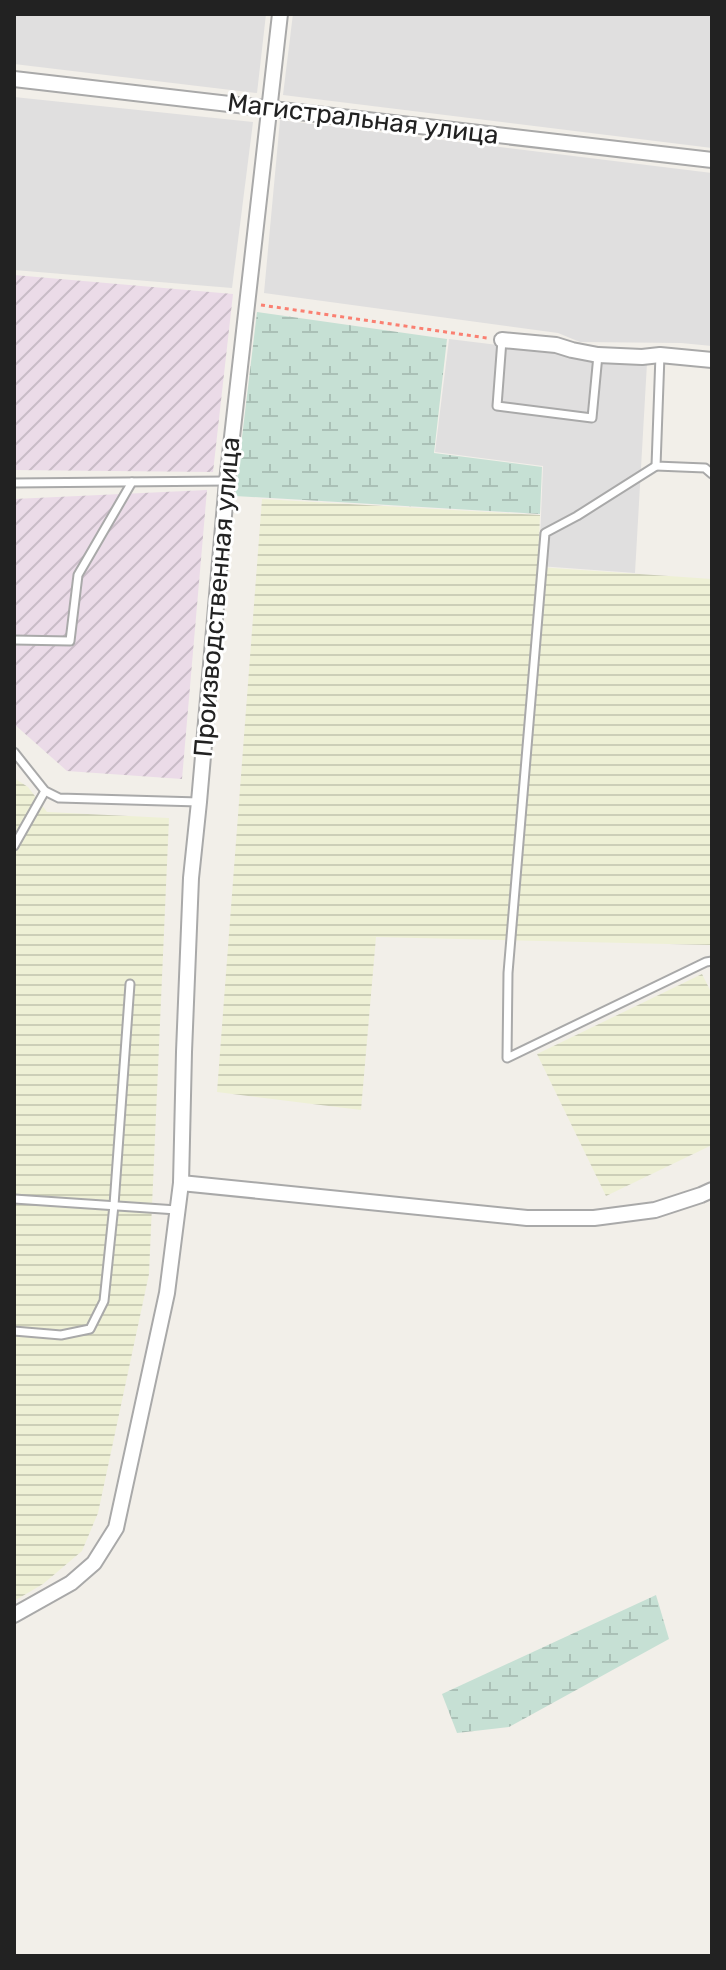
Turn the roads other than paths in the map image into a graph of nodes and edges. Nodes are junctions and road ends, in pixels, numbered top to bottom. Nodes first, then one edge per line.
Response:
1 (280, 14) edge
2 (14, 79) edge
3 (269, 108) junction
4 (712, 160) edge
5 (502, 340) joint
6 (598, 355) junction
7 (660, 355) junction
8 (712, 360) edge
9 (656, 466) junction
10 (712, 474) edge
11 (227, 481) junction
12 (132, 482) junction
13 (14, 483) edge
14 (14, 640) edge
15 (14, 752) edge
16 (45, 791) junction
17 (199, 802) junction
18 (14, 846) edge
19 (712, 961) edge
20 (130, 984) dead end
21 (181, 1183) junction
22 (712, 1190) edge
23 (14, 1199) edge
24 (114, 1205) junction
25 (177, 1210) junction
26 (14, 1331) edge
27 (14, 1615) edge

1 - 3 street, Производственная улица
2 - 3 street, Магистральная улица
3 - 4 street, Магистральная улица
3 - 11 street, Производственная улица
5 - 6 street
5 - 6 lane
6 - 7 street
7 - 8 street
7 - 9 lane
9 - 10 lane
9 - 19 lane
11 - 12 lane
11 - 17 street, Производственная улица
12 - 13 lane
12 - 14 lane
15 - 16 lane
16 - 17 lane
16 - 18 lane
17 - 21 street, Производственная улица
20 - 24 lane
21 - 22 street
21 - 25 street, Производственная улица
23 - 24 lane
24 - 25 lane
24 - 26 lane
25 - 27 street, Производственная улица

